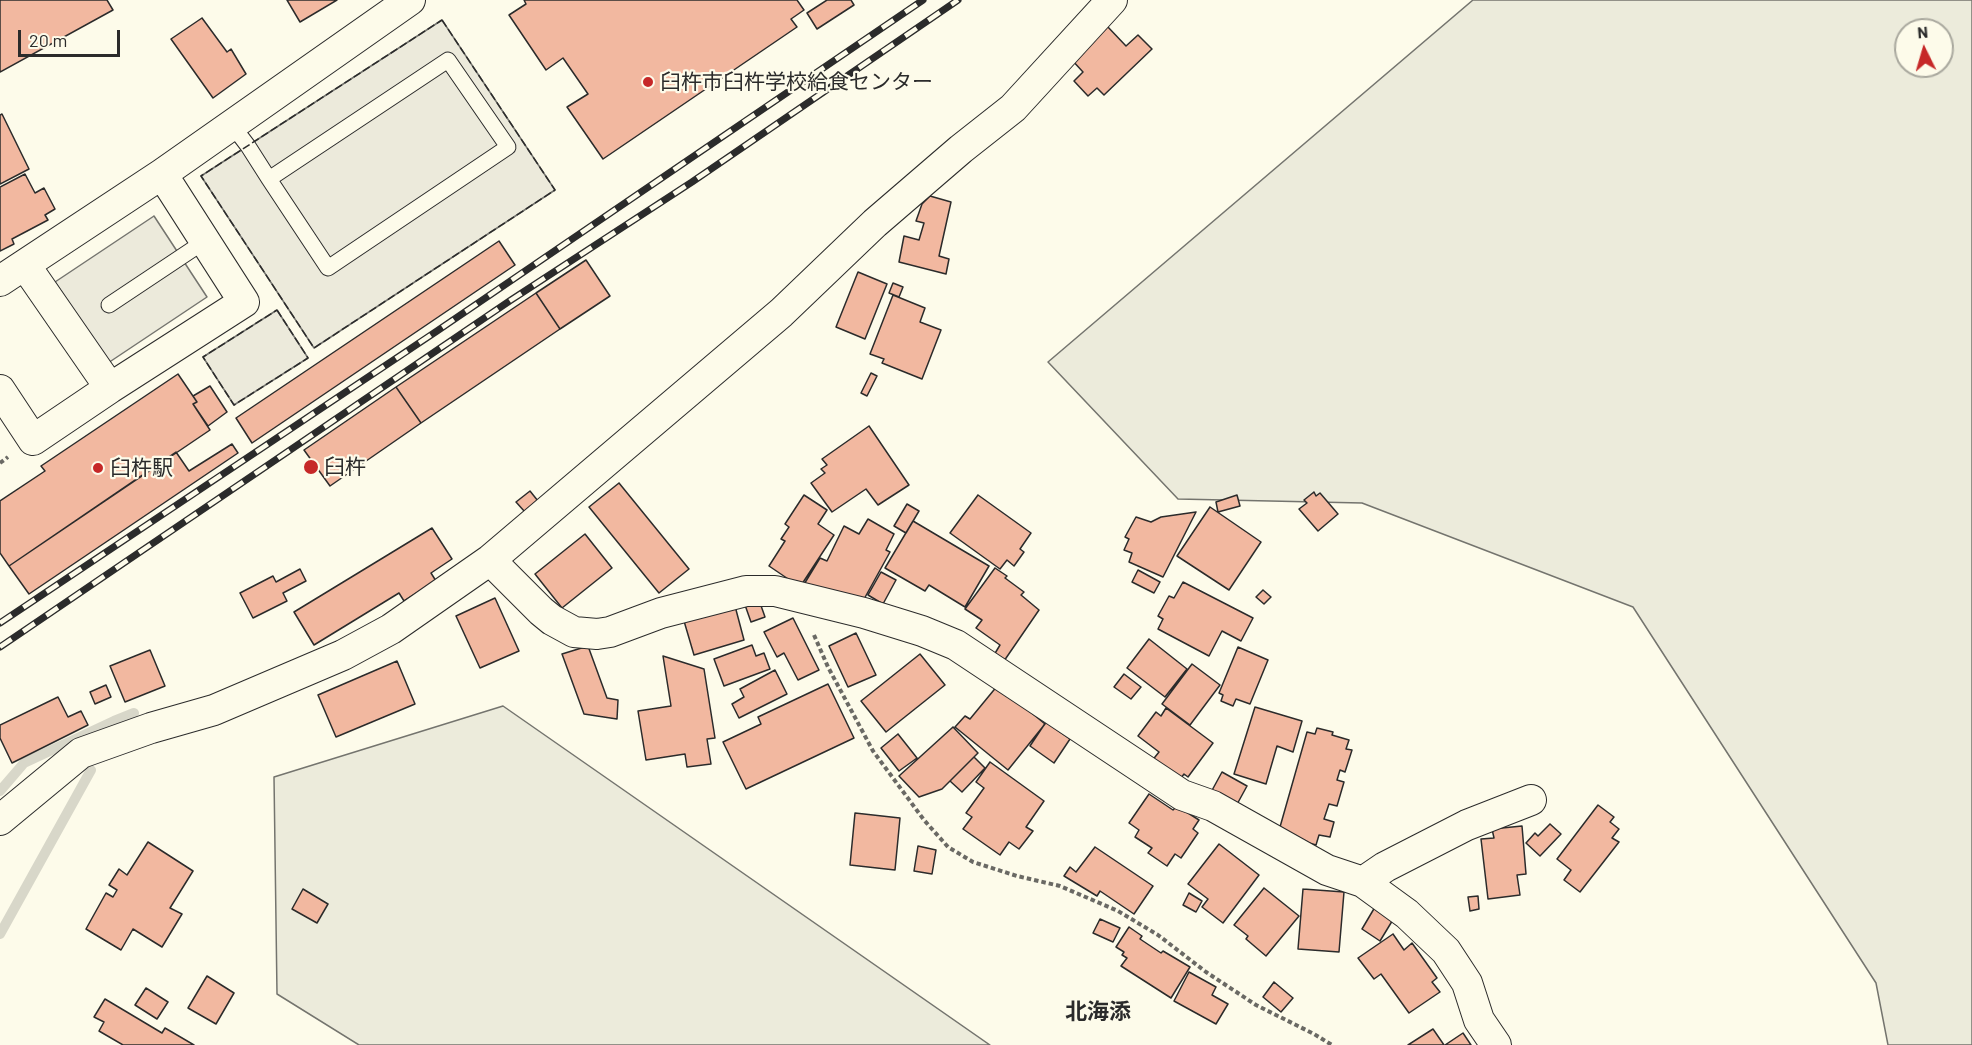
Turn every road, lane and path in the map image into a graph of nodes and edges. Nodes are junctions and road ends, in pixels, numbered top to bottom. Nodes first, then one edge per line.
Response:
1 (411, 0) edge
2 (1113, 0) edge
3 (382, 9) edge
4 (232, 126) junction
5 (162, 174) junction
6 (269, 179) junction
7 (205, 241) junction
8 (25, 265) junction
9 (0, 281) edge
10 (109, 305) dead end
11 (110, 388) junction
12 (0, 390) edge
13 (490, 560) junction
14 (805, 600) junction
15 (1531, 800) dead end
16 (0, 820) edge
17 (1363, 882) junction
18 (1332, 1045) edge
19 (1496, 1045) edge

1 - 3 street
2 - 13 street
3 - 4 street
4 - 5 street
4 - 6 lane
5 - 7 street
5 - 8 street
6 - 6 lane
7 - 10 lane
7 - 11 street
8 - 9 street
8 - 11 street
11 - 12 street
13 - 14 street
13 - 16 street
14 - 17 street
14 - 18 path
15 - 17 street
17 - 19 street

